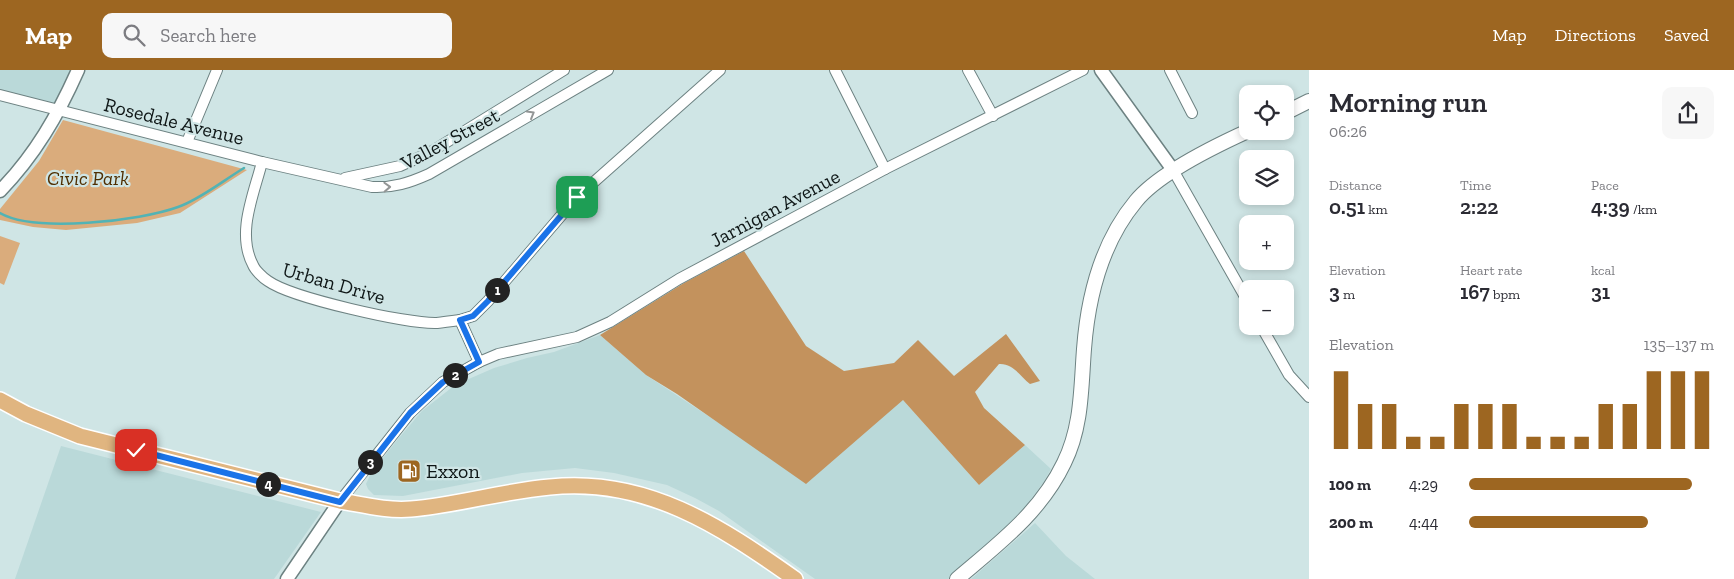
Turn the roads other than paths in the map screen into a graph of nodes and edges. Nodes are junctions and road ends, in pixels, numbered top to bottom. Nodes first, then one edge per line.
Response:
1 (78, 70) edge
2 (217, 70) edge
3 (564, 70) edge
4 (608, 70) edge
5 (720, 70) edge
6 (835, 70) edge
7 (968, 70) edge
8 (1083, 70) edge
9 (1101, 70) edge
10 (1170, 70) edge
11 (0, 95) edge
12 (1309, 101) edge
13 (1294, 108) edge
14 (60, 110) junction
15 (1192, 113) dead end
16 (992, 116) junction
17 (1239, 136) edge
18 (187, 142) junction
19 (212, 148) junction
20 (215, 160) dead end
21 (262, 162) junction
22 (886, 169) junction
23 (1173, 170) junction
24 (339, 179) junction
25 (0, 191) edge
26 (1239, 286) edge
27 (460, 320) junction
28 (1266, 335) edge
29 (479, 362) junction
30 (1309, 397) edge
31 (0, 400) edge
32 (340, 502) junction
33 (287, 579) edge
34 (795, 579) edge
35 (957, 579) edge

1 - 14 street
2 - 18 street
3 - 24 street, Valley Street
24 -> 4 street, Valley Street
5 - 27 street
6 - 22 street
7 - 16 street
8 - 16 street, Jarnigan Avenue
9 - 23 street
10 - 15 street
11 - 14 street, Rosedale Avenue
12 - 13 main road
14 - 18 street, Rosedale Avenue
14 - 25 street
16 - 22 street, Jarnigan Avenue
17 - 23 main road
18 - 19 street, Rosedale Avenue
19 - 20 street
19 - 21 street, Rosedale Avenue
21 - 24 street, Rosedale Avenue
21 - 27 street, Urban Drive
22 - 29 street, Jarnigan Avenue
23 - 26 street
23 - 35 main road
27 - 29 street
28 - 30 street
29 - 32 street, Jarnigan Avenue
31 - 32 main road
32 - 33 street
32 - 34 main road

